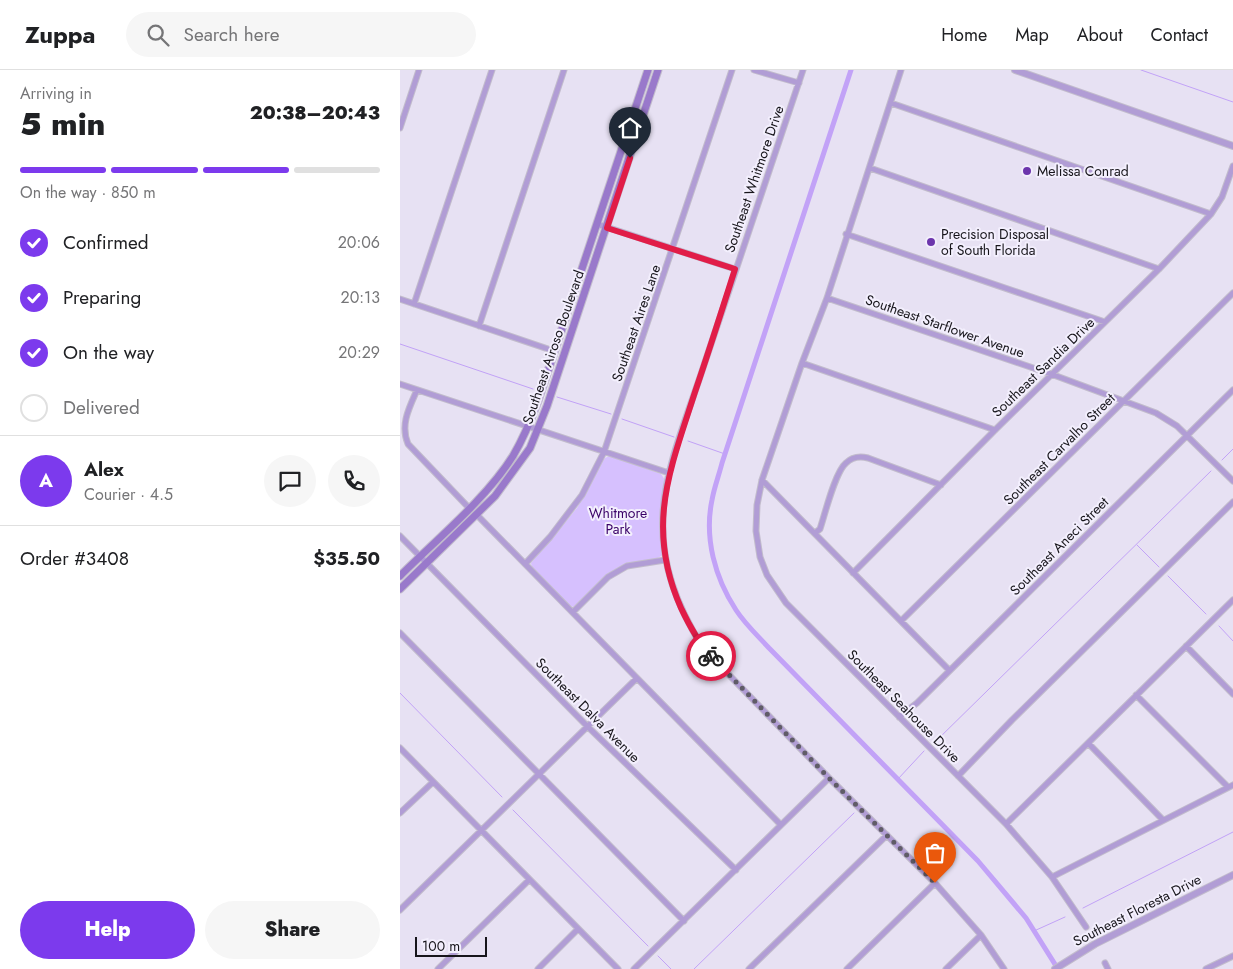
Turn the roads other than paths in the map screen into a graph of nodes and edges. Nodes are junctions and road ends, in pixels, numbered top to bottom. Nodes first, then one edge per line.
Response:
1 (420, 70) edge
2 (492, 70) edge
3 (564, 70) edge
4 (648, 70) edge
5 (658, 70) edge
6 (732, 70) edge
7 (754, 70) edge
8 (803, 70) edge
9 (901, 70) edge
10 (1015, 70) edge
11 (799, 83) junction
12 (891, 103) junction
13 (400, 128) edge
14 (1233, 146) edge
15 (1233, 166) edge
16 (870, 168) junction
17 (1211, 214) junction
18 (596, 224) junction
19 (607, 228) junction
20 (846, 234) junction
21 (672, 249) junction
22 (735, 269) junction
23 (1159, 269) junction
24 (1233, 293) edge
25 (827, 298) junction
26 (400, 299) edge
27 (414, 304) junction
28 (565, 319) junction
29 (575, 322) junction
30 (1105, 322) junction
31 (479, 326) junction
32 (554, 351) junction
33 (802, 363) junction
34 (1051, 374) junction
35 (400, 384) edge
36 (417, 390) junction
37 (1233, 390) edge
38 (1123, 401) junction
39 (528, 427) junction
40 (537, 430) junction
41 (995, 430) junction
42 (1187, 435) junction
43 (604, 452) junction
44 (669, 473) junction
45 (762, 480) junction
46 (1233, 481) edge
47 (941, 485) junction
48 (1233, 502) edge
49 (470, 508) junction
50 (477, 515) junction
51 (815, 533) junction
52 (400, 536) edge
53 (420, 556) junction
54 (666, 560) junction
55 (427, 563) junction
56 (525, 564) junction
57 (853, 573) junction
58 (400, 576) edge
59 (400, 589) edge
60 (1233, 600) edge
61 (573, 612) junction
62 (901, 621) junction
63 (400, 634) edge
64 (1186, 646) junction
65 (949, 670) junction
66 (636, 679) junction
67 (1233, 694) edge
68 (1136, 695) junction
69 (899, 717) junction
70 (587, 726) junction
71 (1088, 743) junction
72 (400, 748) edge
73 (538, 774) junction
74 (958, 776) junction
75 (829, 778) junction
76 (432, 782) junction
77 (1230, 786) edge
78 (400, 812) edge
79 (1163, 820) junction
80 (1006, 824) junction
81 (781, 825) junction
82 (481, 831) junction
83 (887, 835) junction
84 (736, 870) junction
85 (1233, 875) edge
86 (1052, 877) junction
87 (529, 880) junction
88 (935, 883) junction
89 (400, 910) edge
90 (684, 921) junction
91 (1086, 927) dead end
92 (578, 929) junction
93 (981, 935) junction
94 (1233, 956) edge
95 (1105, 962) dead end
96 (438, 969) edge
97 (538, 969) edge
98 (618, 969) edge
99 (634, 969) edge
100 (749, 969) edge
101 (847, 969) edge
102 (946, 969) edge
103 (1004, 969) edge
104 (1055, 969) edge
105 (1108, 969) edge
106 (1206, 969) edge

1 - 13 street
2 - 27 street
3 - 31 street
4 - 18 main road, Southeast Airoso Boulevard
5 - 19 main road, Southeast Airoso Boulevard
6 - 21 street, Southeast Aires Lane
7 - 11 street
8 - 11 street, Southeast Whitmore Drive
9 - 12 street, Southeast Seahouse Drive
10 - 14 street
11 - 22 street, Southeast Whitmore Drive
12 - 16 street, Southeast Seahouse Drive
12 - 17 street
15 - 17 street, Southeast Sandia Drive
16 - 20 street, Southeast Seahouse Drive
16 - 23 street
17 - 23 street, Southeast Sandia Drive
18 - 19 street
18 - 28 main road, Southeast Airoso Boulevard
19 - 21 street
19 - 29 main road, Southeast Airoso Boulevard
20 - 25 street, Southeast Seahouse Drive
20 - 30 street
21 - 22 street
21 - 43 street, Southeast Aires Lane
22 - 44 street, Southeast Whitmore Drive
23 - 30 street, Southeast Sandia Drive
24 - 38 street, Southeast Carvalho Street
25 - 33 street, Southeast Seahouse Drive
25 - 34 street, Southeast Starflower Avenue
26 - 27 street
27 - 31 street
28 - 29 main road
28 - 32 main road, Southeast Airoso Boulevard
29 - 40 main road, Southeast Airoso Boulevard
30 - 34 street, Southeast Sandia Drive
31 - 32 street
32 - 39 main road, Southeast Airoso Boulevard
33 - 41 street
33 - 45 street, Southeast Seahouse Drive
34 - 38 street, Southeast Starflower Avenue
34 - 41 street, Southeast Sandia Drive
35 - 36 street
36 - 39 street
36 - 49 street
37 - 42 street, Southeast Aneci Street
38 - 42 street, Southeast Starflower Avenue
38 - 62 street, Southeast Carvalho Street
39 - 40 street
39 - 49 main road, Southeast Airoso Boulevard
40 - 43 street
40 - 50 main road, Southeast Airoso Boulevard
41 - 47 street, Southeast Sandia Drive
42 - 46 street, Southeast Starflower Avenue
42 - 65 street, Southeast Aneci Street
43 - 44 street
43 - 56 street, Southeast Aires Lane
44 - 54 street, Southeast Whitmore Drive
45 - 51 street
45 - 69 street, Southeast Seahouse Drive
47 - 51 street
47 - 57 street, Southeast Sandia Drive
48 - 74 street
49 - 53 main road, Southeast Airoso Boulevard
50 - 55 main road, Southeast Airoso Boulevard
50 - 56 street
51 - 57 street
52 - 53 street, Southeast Dalva Avenue
53 - 55 street, Southeast Dalva Avenue
53 - 58 main road, Southeast Airoso Boulevard
54 - 61 street
54 - 75 street, Southeast Whitmore Drive
55 - 59 main road, Southeast Airoso Boulevard
55 - 70 street, Southeast Dalva Avenue
56 - 61 street
57 - 62 street
60 - 64 street
61 - 66 street
62 - 65 street
63 - 73 street
64 - 67 street
64 - 68 street
65 - 69 street, Southeast Aneci Street
66 - 70 street
66 - 81 street
68 - 71 street
68 - 77 street
69 - 74 street, Southeast Seahouse Drive
70 - 73 street
70 - 84 street, Southeast Dalva Avenue
71 - 79 street
71 - 80 street
72 - 76 street
73 - 82 street
73 - 90 street
74 - 80 street, Southeast Seahouse Drive
75 - 81 street
75 - 83 street, Southeast Whitmore Drive
76 - 78 street
76 - 82 street
77 - 79 street
79 - 86 street
80 - 86 street, Southeast Seahouse Drive
81 - 84 street
82 - 87 street
82 - 89 street
83 - 88 street, Southeast Whitmore Drive
83 - 100 street
84 - 90 street
85 - 104 street, Southeast Floresta Drive
86 - 91 street, Southeast Seahouse Drive
87 - 92 street
87 - 96 street
88 - 93 street, Southeast Whitmore Drive
88 - 101 street
90 - 99 street
92 - 97 street
92 - 98 street
93 - 102 street
93 - 103 street, Southeast Whitmore Drive
94 - 106 street
95 - 105 street

